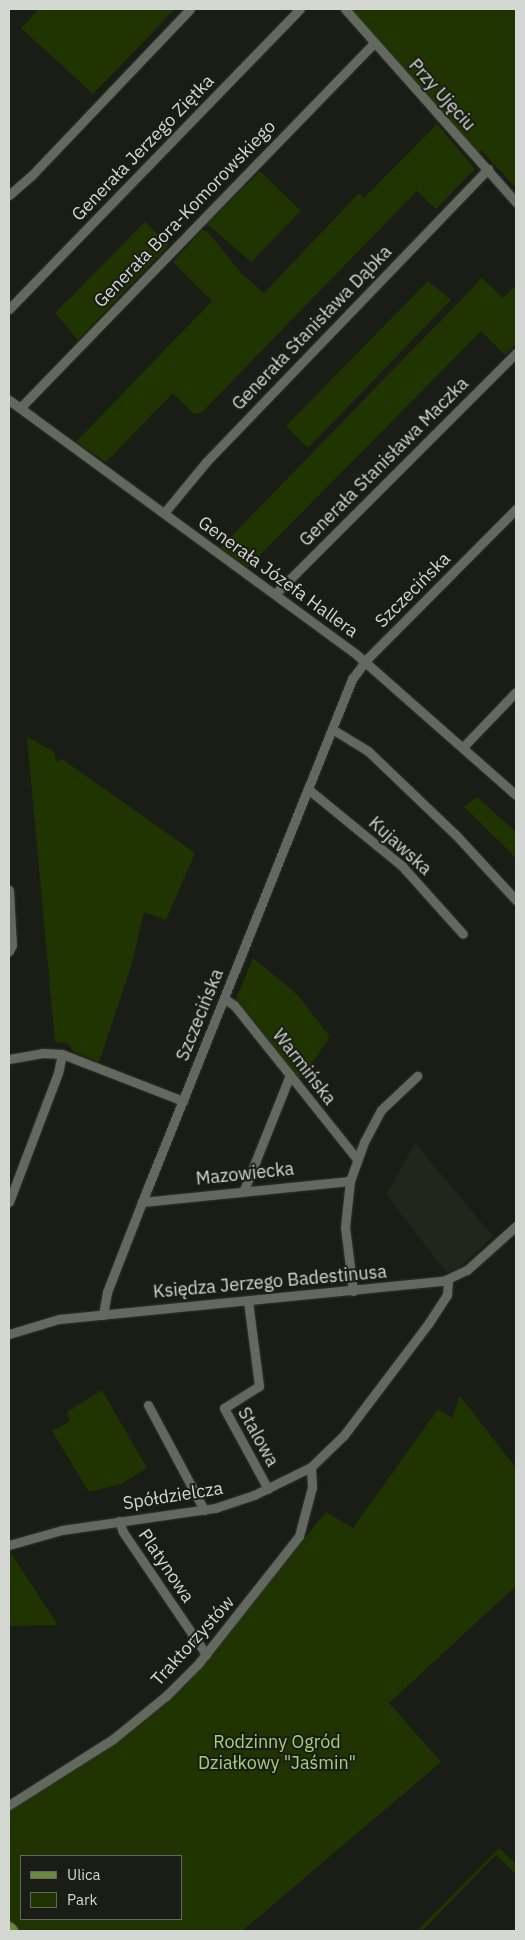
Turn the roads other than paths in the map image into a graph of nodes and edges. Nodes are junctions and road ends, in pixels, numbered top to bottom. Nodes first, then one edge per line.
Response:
1 (190, 9) edge
2 (300, 9) edge
3 (345, 9) edge
4 (374, 43) junction
5 (488, 169) junction
6 (9, 195) edge
7 (516, 202) edge
8 (9, 309) edge
9 (516, 353) edge
10 (9, 400) edge
11 (20, 408) junction
12 (516, 509) edge
13 (164, 513) junction
14 (275, 594) junction
15 (365, 661) junction
16 (516, 692) edge
17 (332, 729) junction
18 (463, 748) junction
19 (308, 789) junction
20 (516, 795) edge
21 (9, 890) edge
22 (516, 900) edge
23 (463, 934) dead end
24 (9, 951) edge
25 (224, 998) junction
26 (62, 1054) junction
27 (9, 1059) edge
28 (290, 1075) junction
29 (418, 1076) dead end
30 (183, 1101) junction
31 (357, 1159) junction
32 (350, 1181) junction
33 (244, 1190) junction
34 (9, 1202) edge
35 (142, 1202) junction
36 (516, 1226) edge
37 (448, 1280) junction
38 (353, 1291) junction
39 (248, 1301) junction
40 (103, 1314) junction
41 (9, 1334) edge
42 (148, 1405) dead end
43 (311, 1467) junction
44 (268, 1489) junction
45 (204, 1510) junction
46 (119, 1521) junction
47 (9, 1545) edge
48 (206, 1654) junction
49 (9, 1805) edge

1 - 6 street
2 - 8 street, Generała Jerzego Ziętka
3 - 4 street, Przy Ujęciu
4 - 5 street, Przy Ujęciu
4 - 11 street, Generała Bora-Komorowskiego
5 - 7 street, Przy Ujęciu
5 - 13 street, Generała Stanisława Dąbka
9 - 14 street, Generała Stanisława Maczka
10 - 11 street, Generała Józefa Hallera
11 - 13 street, Generała Józefa Hallera
12 - 15 street, Szczecińska
13 - 14 street, Generała Józefa Hallera
14 - 15 street, Generała Józefa Hallera
15 - 17 street, Szczecińska
15 - 18 street, Generała Józefa Hallera
16 - 18 street
17 - 19 street, Szczecińska
17 - 22 street
18 - 20 street, Generała Józefa Hallera
19 - 23 street, Kujawska
19 - 25 street, Szczecińska
21 - 24 street
25 - 28 street, Warmińska
25 - 30 street, Szczecińska
26 - 27 street
26 - 30 street
26 - 34 street
28 - 31 street, Warmińska
28 - 33 street
29 - 31 street
30 - 35 street, Szczecińska
31 - 32 street
32 - 33 street, Mazowiecka
32 - 38 street
33 - 35 street, Mazowiecka
35 - 40 street, Szczecińska
36 - 37 street, Księdza Jerzego Badestinusa
37 - 38 street, Księdza Jerzego Badestinusa
37 - 43 street, Spółdzielcza
38 - 39 street, Księdza Jerzego Badestinusa
39 - 40 street, Księdza Jerzego Badestinusa
39 - 44 street, Stalowa
40 - 41 street, Księdza Jerzego Badestinusa
42 - 45 street
43 - 44 street, Spółdzielcza
43 - 48 street, Traktorzystów
44 - 45 street, Spółdzielcza
45 - 46 street, Spółdzielcza
46 - 47 street, Spółdzielcza
46 - 48 street, Platynowa
48 - 49 street, Traktorzystów

